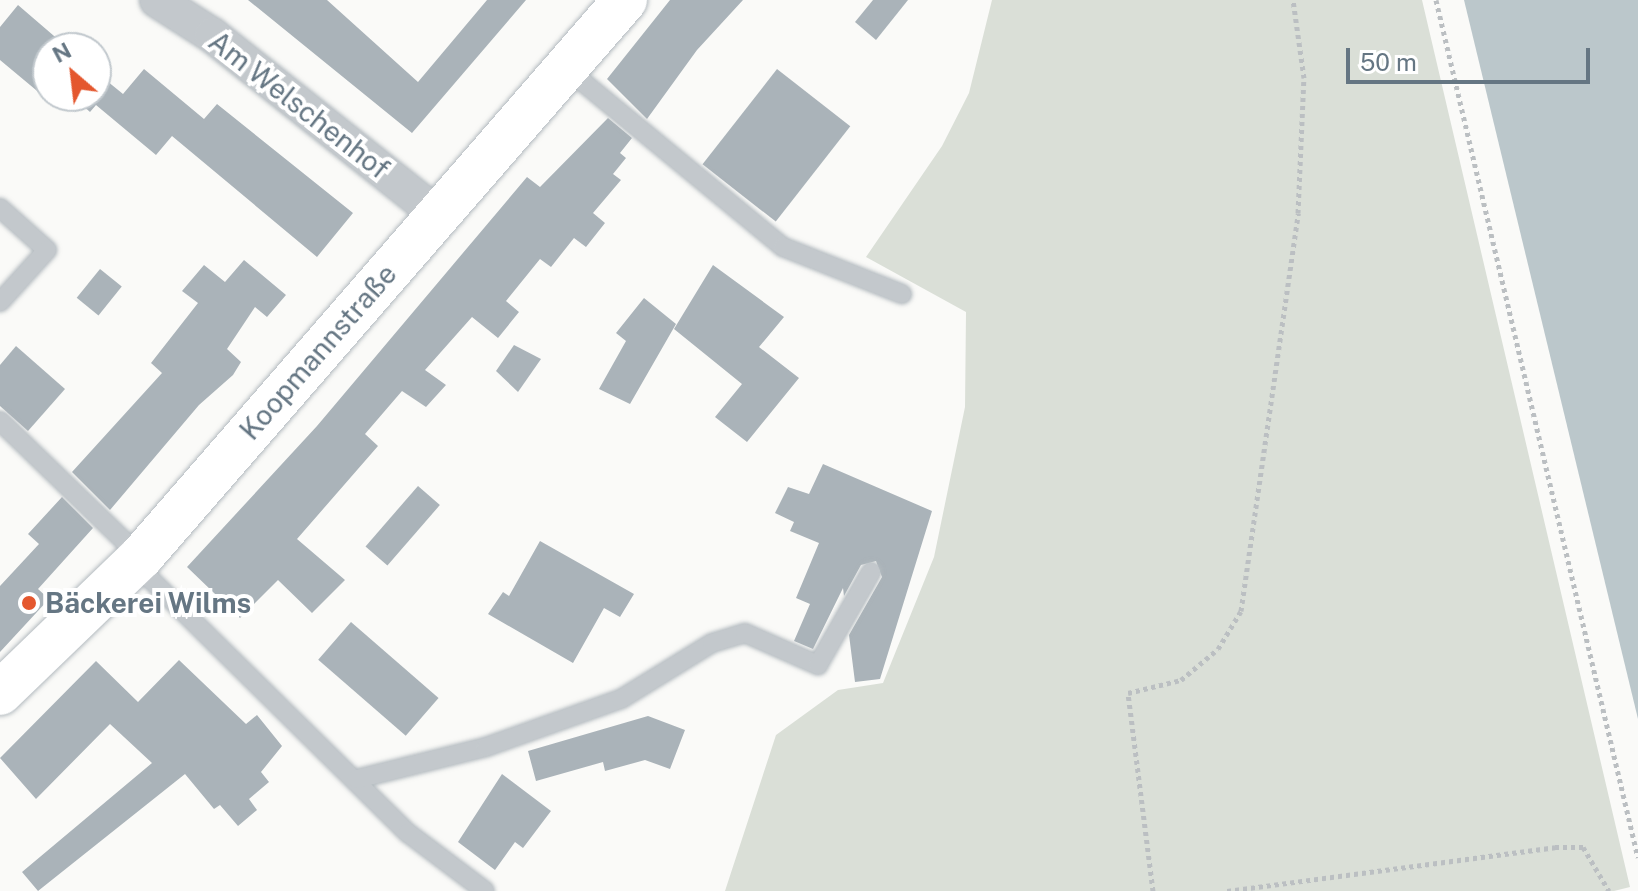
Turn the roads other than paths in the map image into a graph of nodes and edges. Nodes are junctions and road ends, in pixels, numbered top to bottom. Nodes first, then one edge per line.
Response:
1 (157, 0) edge
2 (625, 0) edge
3 (567, 69) junction
4 (0, 208) edge
5 (438, 215) junction
6 (902, 294) dead end
7 (0, 302) edge
8 (0, 421) edge
9 (138, 560) junction
10 (871, 572) dead end
11 (0, 693) edge
12 (357, 779) junction
13 (485, 891) edge

1 - 5 street, Am Welschenhof
2 - 3 street, Koopmannstraße
3 - 5 street, Koopmannstraße
3 - 6 lane
4 - 7 lane
5 - 9 street, Koopmannstraße
8 - 9 lane
9 - 11 street, Koopmannstraße
9 - 12 lane
10 - 12 lane
12 - 13 lane

